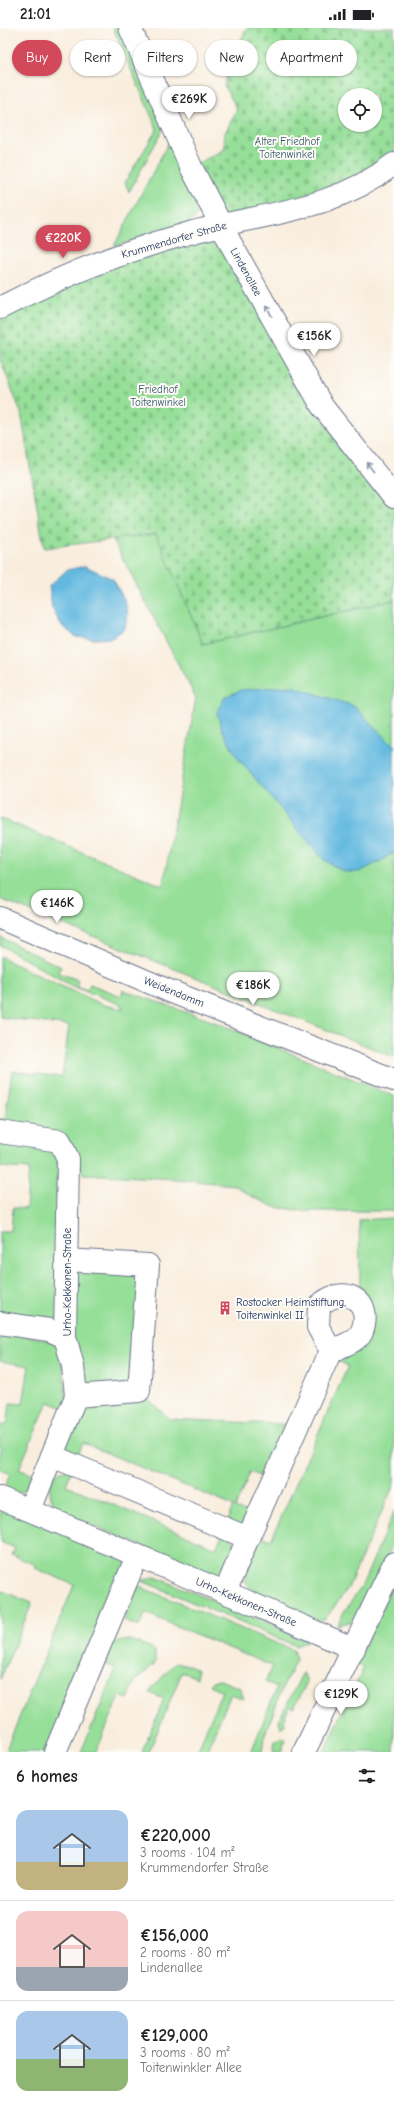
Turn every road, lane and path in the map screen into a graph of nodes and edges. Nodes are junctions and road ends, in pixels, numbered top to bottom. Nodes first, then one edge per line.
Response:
1 (130, 28) edge
2 (394, 164) edge
3 (221, 225) junction
4 (0, 308) edge
5 (394, 497) edge
6 (0, 918) edge
7 (394, 1080) edge
8 (0, 1132) edge
9 (66, 1260) junction
10 (0, 1323) edge
11 (65, 1337) junction
12 (331, 1351) dead end
13 (76, 1396) junction
14 (52, 1456) junction
15 (0, 1498) edge
16 (30, 1510) junction
17 (248, 1538) junction
18 (137, 1556) junction
19 (394, 1563) edge
20 (225, 1592) junction
21 (354, 1649) junction
22 (55, 1752) edge
23 (304, 1752) edge

1 - 3 street, Lindenallee
2 - 3 street, Krummendorfer Straße
3 - 4 street, Krummendorfer Straße
5 -> 3 street, Lindenallee
6 - 7 street, Weidendamm
8 - 9 street, Urho-Kekkonen-Straße
9 - 11 street, Urho-Kekkonen-Straße
9 - 13 street
10 - 11 street
11 - 13 street, Urho-Kekkonen-Straße
12 - 17 street
13 - 14 street, Urho-Kekkonen-Straße
14 - 16 street, Urho-Kekkonen-Straße
14 - 17 street
15 - 16 street, Urho-Kekkonen-Straße
16 - 18 street, Urho-Kekkonen-Straße
17 - 20 street
18 - 20 street, Urho-Kekkonen-Straße
18 - 22 street
19 - 21 street
20 - 21 street, Urho-Kekkonen-Straße
21 - 23 street

